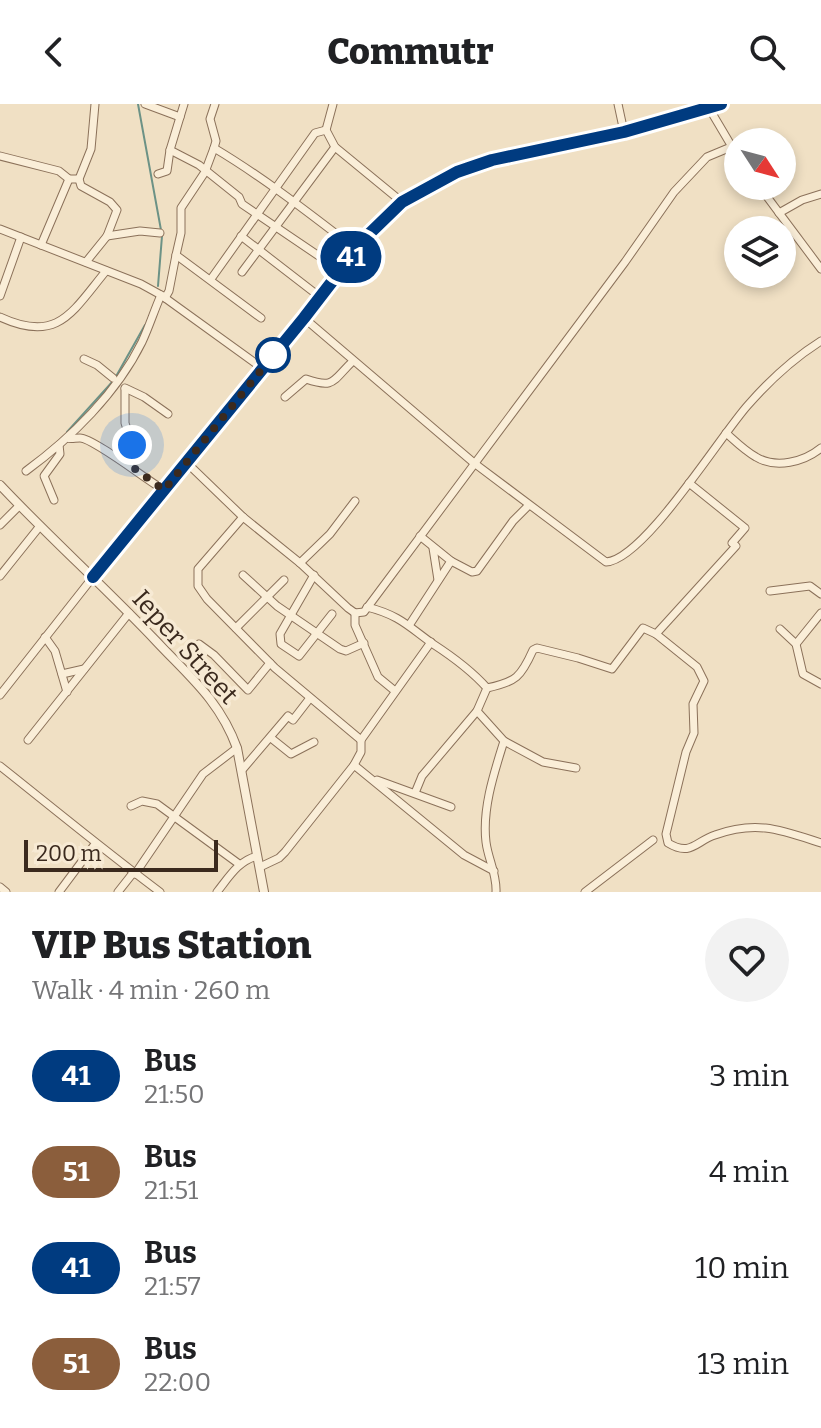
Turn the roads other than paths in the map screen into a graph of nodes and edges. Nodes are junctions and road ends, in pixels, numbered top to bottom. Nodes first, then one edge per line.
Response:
1 (95, 104) edge
2 (145, 104) edge
3 (184, 104) edge
4 (215, 104) edge
5 (333, 104) edge
6 (618, 104) edge
7 (721, 104) edge
8 (693, 108) edge
9 (709, 108) junction
10 (180, 117) junction
11 (326, 130) junction
12 (624, 132) junction
13 (724, 135) edge
14 (335, 147) junction
15 (214, 148) junction
16 (170, 150) junction
17 (724, 150) edge
18 (0, 156) edge
19 (205, 172) junction
20 (158, 174) dead end
21 (69, 179) junction
22 (79, 179) junction
23 (274, 187) junction
24 (821, 194) edge
25 (769, 200) edge
26 (402, 202) junction
27 (294, 203) junction
28 (257, 213) junction
29 (779, 213) junction
30 (277, 227) junction
31 (0, 229) edge
32 (160, 233) dead end
33 (107, 236) junction
34 (241, 236) junction
35 (21, 237) junction
36 (41, 245) junction
37 (259, 250) junction
38 (357, 250) junction
39 (176, 255) junction
40 (86, 262) junction
41 (821, 269) edge
42 (106, 271) junction
43 (341, 271) junction
44 (242, 272) dead end
45 (211, 279) junction
46 (0, 296) edge
47 (163, 297) junction
48 (320, 297) junction
49 (0, 317) edge
50 (261, 318) dead end
51 (304, 318) junction
52 (821, 341) edge
53 (84, 359) dead end
54 (353, 361) junction
55 (262, 368) junction
56 (115, 380) junction
57 (125, 389) junction
58 (285, 397) dead end
59 (168, 414) dead end
60 (726, 433) junction
61 (67, 438) junction
62 (59, 446) junction
63 (821, 448) edge
64 (186, 462) junction
65 (127, 463) junction
66 (474, 463) junction
67 (26, 471) dead end
68 (689, 483) junction
69 (0, 485) edge
70 (164, 490) junction
71 (54, 500) dead end
72 (355, 501) dead end
73 (19, 506) junction
74 (528, 506) junction
75 (243, 517) junction
76 (0, 525) edge
77 (40, 526) junction
78 (420, 536) junction
79 (433, 548) junction
80 (451, 561) junction
81 (300, 563) junction
82 (243, 575) dead end
83 (314, 575) junction
84 (0, 576) edge
85 (93, 577) junction
86 (284, 580) dead end
87 (438, 580) junction
88 (770, 591) dead end
89 (821, 594) edge
90 (267, 596) junction
91 (367, 607) junction
92 (129, 613) junction
93 (355, 613) junction
94 (821, 613) edge
95 (332, 614) dead end
96 (291, 616) junction
97 (410, 624) junction
98 (236, 628) junction
99 (780, 629) dead end
100 (319, 634) junction
101 (656, 634) junction
102 (45, 637) junction
103 (431, 642) junction
104 (364, 643) junction
105 (199, 644) dead end
106 (796, 644) junction
107 (270, 663) junction
108 (84, 669) junction
109 (62, 674) junction
110 (0, 678) edge
111 (8, 684) junction
112 (821, 684) edge
113 (487, 688) junction
114 (395, 691) junction
115 (67, 692) junction
116 (0, 695) edge
117 (310, 698) junction
118 (477, 711) junction
119 (271, 738) junction
120 (28, 740) dead end
121 (361, 740) junction
122 (504, 741) junction
123 (314, 742) dead end
124 (237, 748) junction
125 (354, 765) junction
126 (0, 766) edge
127 (576, 768) dead end
128 (242, 770) junction
129 (371, 778) junction
130 (415, 793) junction
131 (131, 806) dead end
132 (451, 807) dead end
133 (174, 817) junction
134 (653, 840) dead end
135 (821, 843) edge
136 (95, 844) junction
137 (257, 856) junction
138 (239, 864) junction
139 (260, 867) junction
140 (494, 871) junction
141 (134, 873) junction
142 (0, 887) edge
143 (6, 892) edge
144 (59, 892) edge
145 (118, 892) edge
146 (160, 892) edge
147 (217, 892) edge
148 (264, 892) edge
149 (496, 892) edge
150 (585, 892) edge

1 - 22 street
2 - 10 street
3 - 10 street
4 - 15 street
5 - 11 street
6 - 12 street
7 - 9 street
8 - 9 street
8 - 12 street
9 - 13 street
10 - 16 street
11 - 14 street
11 - 23 street
12 - 26 street
14 - 26 street
14 - 27 street
15 - 19 street
15 - 23 street
16 - 19 street
16 - 20 street
17 - 66 street
18 - 21 street
19 - 28 street
19 - 39 street
21 - 22 street
21 - 36 street
22 - 33 street
23 - 27 street
23 - 28 street
24 - 29 street
25 - 29 street
26 - 38 street
27 - 30 street
27 - 38 street
28 - 30 street
28 - 34 street
29 - 41 street
30 - 37 street
30 - 43 street
31 - 35 street
32 - 33 street
33 - 40 street
34 - 37 street
34 - 45 street
35 - 36 street
35 - 46 street
36 - 40 street
37 - 44 street
37 - 48 street
38 - 43 street
39 - 45 street
39 - 47 street
40 - 42 street
42 - 47 street
42 - 49 street
43 - 48 street
45 - 50 street
47 - 55 street
47 - 56 street
48 - 51 street
51 - 54 street
51 - 55 street
52 - 60 street
53 - 56 street
54 - 58 street
54 - 66 street
55 - 64 street
56 - 57 street
56 - 61 street
57 - 59 street
57 - 65 street
60 - 63 street
60 - 68 street
61 - 62 street
61 - 65 street
62 - 67 street
62 - 71 street
64 - 70 street
64 - 75 street
65 - 70 street
66 - 74 street
66 - 78 street
68 - 74 street
68 - 101 street
69 - 73 street, Ieper Street
70 - 85 street
72 - 81 street
73 - 76 street
73 - 77 street, Ieper Street
74 - 80 street
75 - 81 street
75 - 98 street
77 - 84 street
77 - 85 street, Ieper Street
78 - 79 street
78 - 91 street
79 - 80 street
79 - 87 street
80 - 87 street
81 - 83 street
82 - 90 street
83 - 93 street
83 - 96 street
85 - 92 street, Ieper Street
85 - 102 street
86 - 90 street
87 - 97 street
88 - 89 street
90 - 96 street
90 - 98 street
91 - 93 street
91 - 97 street
92 - 108 street
92 - 124 street, Ieper Street
93 - 104 street
94 - 106 street
95 - 100 street
96 - 100 street
96 - 100 street
97 - 103 street
98 - 107 street
99 - 106 street
100 - 104 street
101 - 113 street
101 - 135 street
102 - 109 street
102 - 111 street
103 - 113 street
103 - 114 street
104 - 114 street
105 - 107 street
106 - 112 street
107 - 117 street
108 - 109 street
108 - 115 street
109 - 115 street
110 - 111 street
111 - 116 street
113 - 118 street
114 - 121 street
115 - 120 street
117 - 119 street
117 - 121 street
118 - 122 street
118 - 130 street
119 - 123 street
119 - 128 street
121 - 125 street
122 - 127 street
122 - 140 street
124 - 128 street, Ieper Street
124 - 133 street
125 - 129 street
125 - 139 street
126 - 136 street
128 - 137 street, Ieper Street
129 - 130 street
129 - 140 street
130 - 132 street
131 - 133 street
133 - 138 street
133 - 141 street
134 - 150 street
136 - 141 street
136 - 144 street
137 - 138 street
137 - 139 street, Ieper Street
138 - 147 street
139 - 148 street, Ieper Street
140 - 149 street
141 - 145 street
141 - 146 street
142 - 143 street

